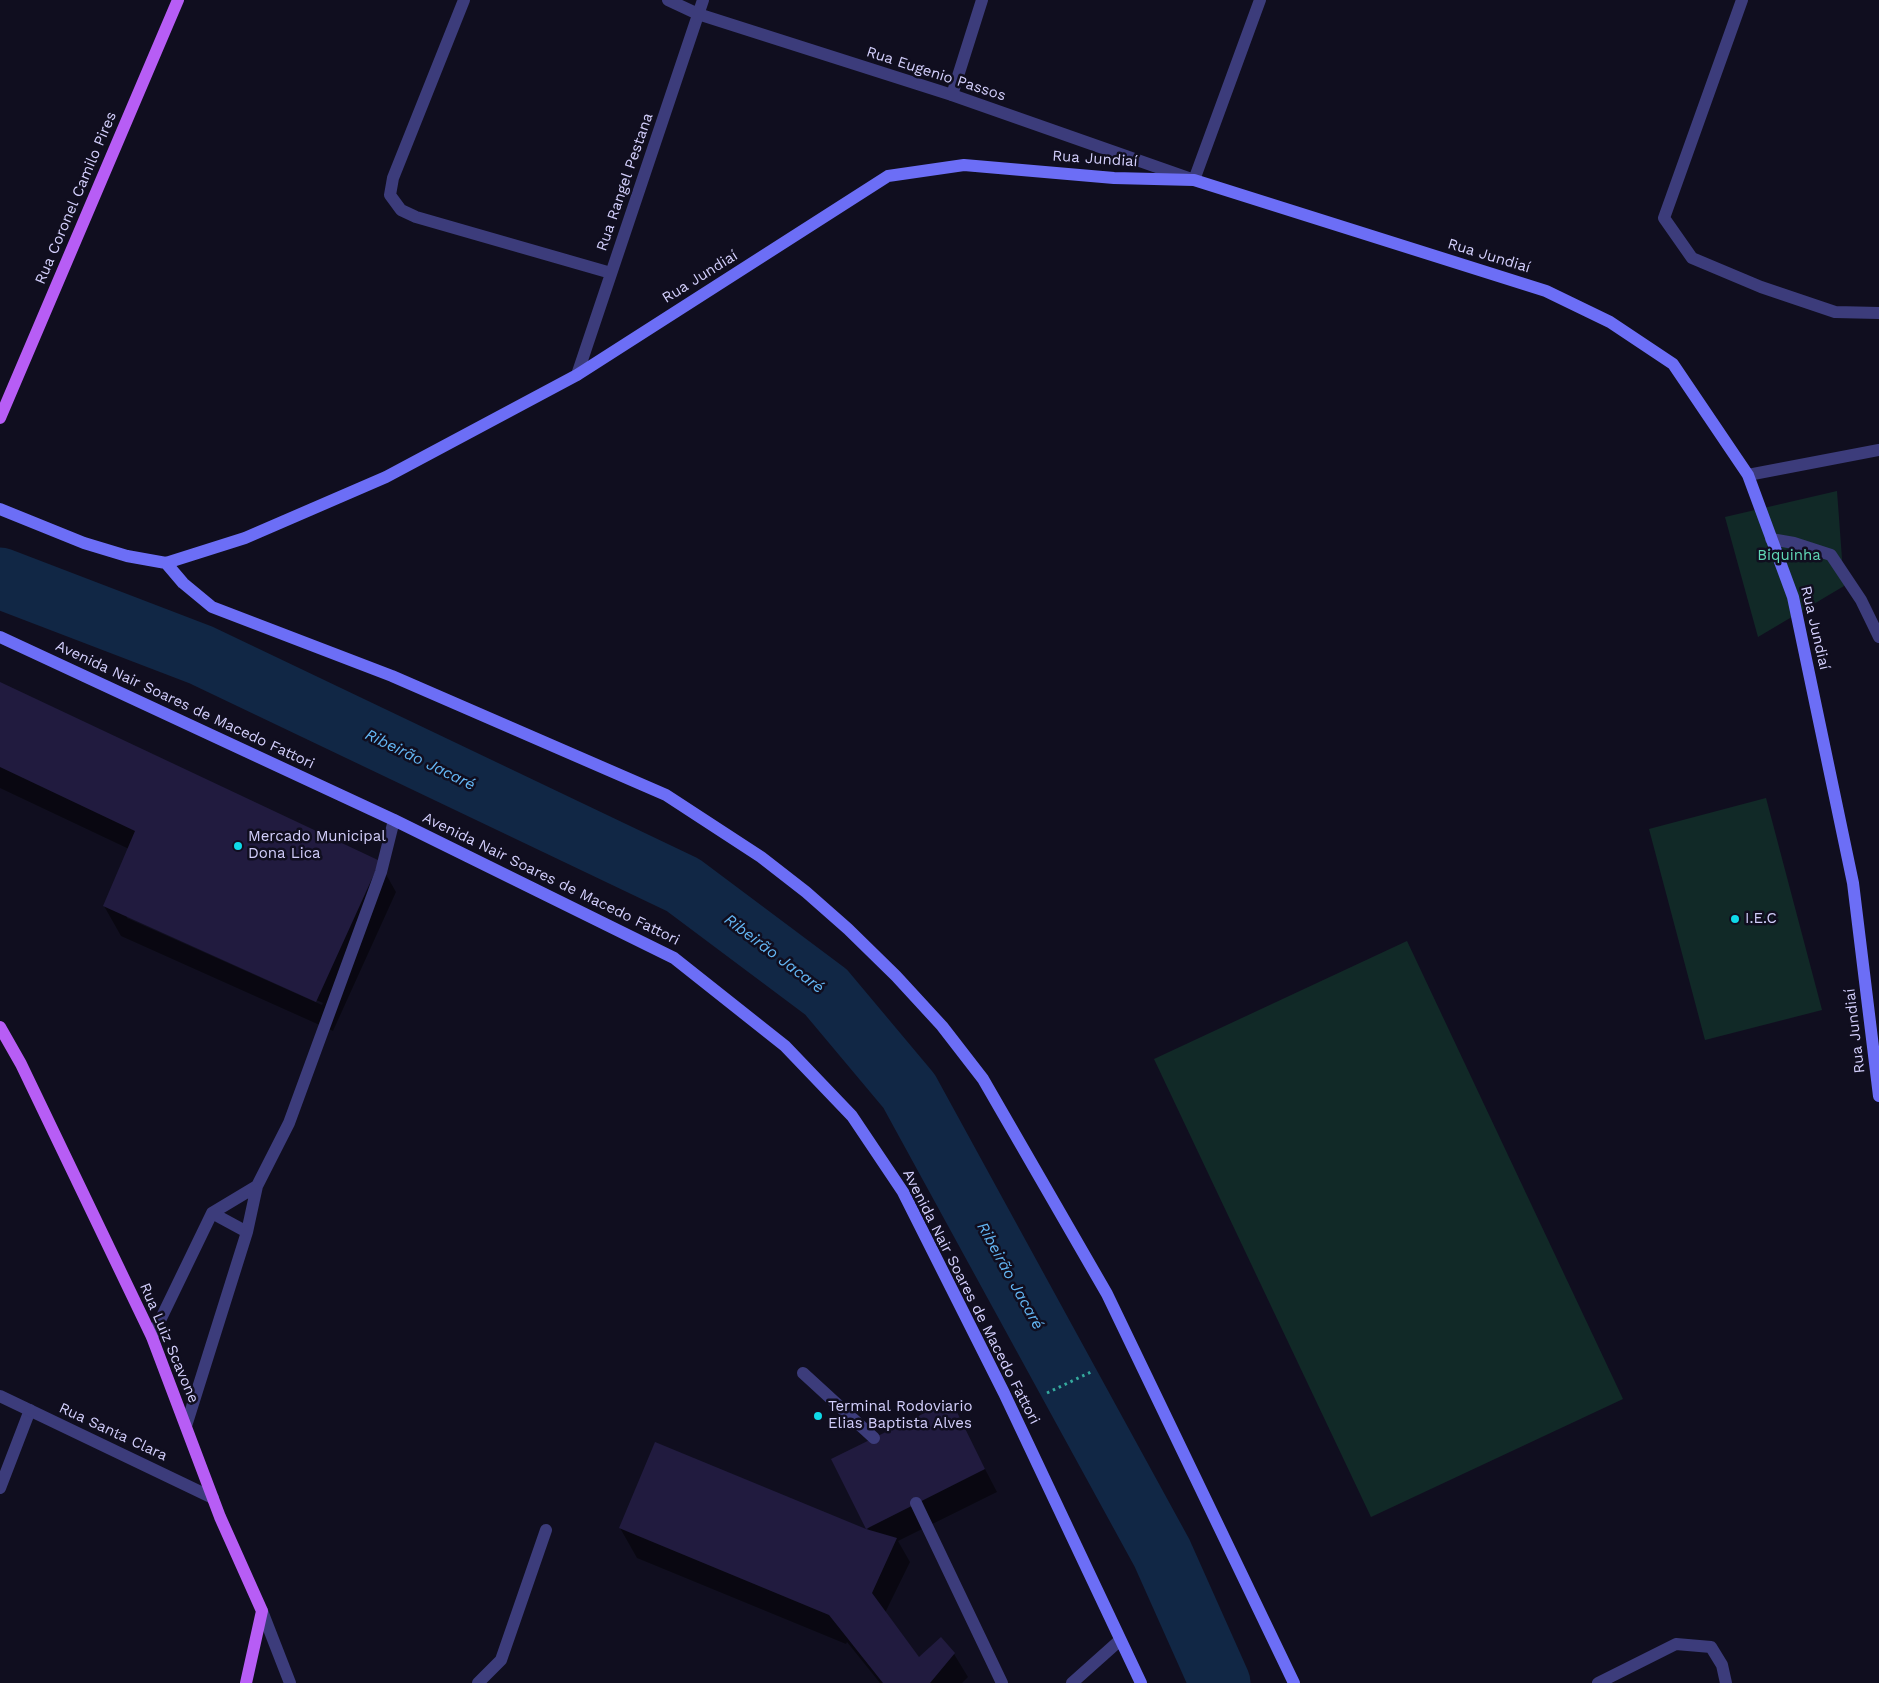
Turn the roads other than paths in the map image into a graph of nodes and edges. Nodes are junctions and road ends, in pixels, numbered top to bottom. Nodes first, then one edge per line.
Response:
1 (178, 0) edge
2 (464, 0) edge
3 (668, 0) edge
4 (703, 0) edge
5 (982, 0) edge
6 (1260, 0) edge
7 (1742, 0) edge
8 (698, 14) junction
9 (952, 95) junction
10 (1194, 180) junction
11 (611, 272) junction
12 (1879, 313) edge
13 (577, 375) junction
14 (2, 414) edge
15 (1879, 450) edge
16 (1748, 475) junction
17 (0, 509) edge
18 (1771, 539) junction
19 (166, 563) junction
20 (0, 637) edge
21 (1879, 637) edge
22 (394, 820) junction
23 (0, 1027) edge
24 (1879, 1096) edge
25 (257, 1186) junction
26 (212, 1213) junction
27 (247, 1232) junction
28 (152, 1337) junction
29 (804, 1373) dead end
30 (0, 1396) edge
31 (30, 1410) junction
32 (186, 1426) junction
33 (874, 1438) dead end
34 (0, 1488) edge
35 (213, 1498) junction
36 (916, 1503) dead end
37 (546, 1530) dead end
38 (262, 1611) junction
39 (1119, 1641) junction
40 (246, 1683) edge
41 (290, 1683) edge
42 (478, 1683) edge
43 (1002, 1683) edge
44 (1072, 1683) edge
45 (1141, 1683) edge
46 (1294, 1683) edge
47 (1598, 1683) edge
48 (1726, 1683) edge

1 - 14 main road, Rua Coronel Camilo Pires
2 - 11 street
3 - 8 street, Rua Eugenio Passos
4 - 8 street, Rua Rangel Pestana
5 - 9 street
6 - 10 street
7 - 12 street
8 - 9 street, Rua Eugenio Passos
8 - 11 street, Rua Rangel Pestana
9 - 10 street, Rua Eugenio Passos
10 - 13 main road, Rua Jundiaí
10 - 16 main road, Rua Jundiaí
11 - 13 street, Rua Rangel Pestana
13 - 19 main road, Rua Jundiaí
15 - 16 street
16 - 18 main road, Rua Jundiaí
17 - 19 main road
18 - 21 street
18 - 24 main road, Rua Jundiaí
19 - 46 main road
20 - 22 main road, Avenida Nair Soares de Macedo Fattori
22 - 25 street
22 - 39 main road, Avenida Nair Soares de Macedo Fattori
23 - 28 main road, Rua Luiz Scavone
25 - 26 street
25 - 27 street
26 - 27 street
26 - 28 street
27 - 32 street
28 - 32 main road, Rua Luiz Scavone
29 - 33 street
30 - 31 street, Rua Santa Clara
31 - 34 street
31 - 35 street, Rua Santa Clara
32 - 35 main road, Rua Luiz Scavone
35 - 38 main road, Rua Luiz Scavone
36 - 43 street
37 - 42 street
38 - 40 main road
38 - 41 street
39 - 44 street
39 - 45 main road, Avenida Nair Soares de Macedo Fattori
47 - 48 street

